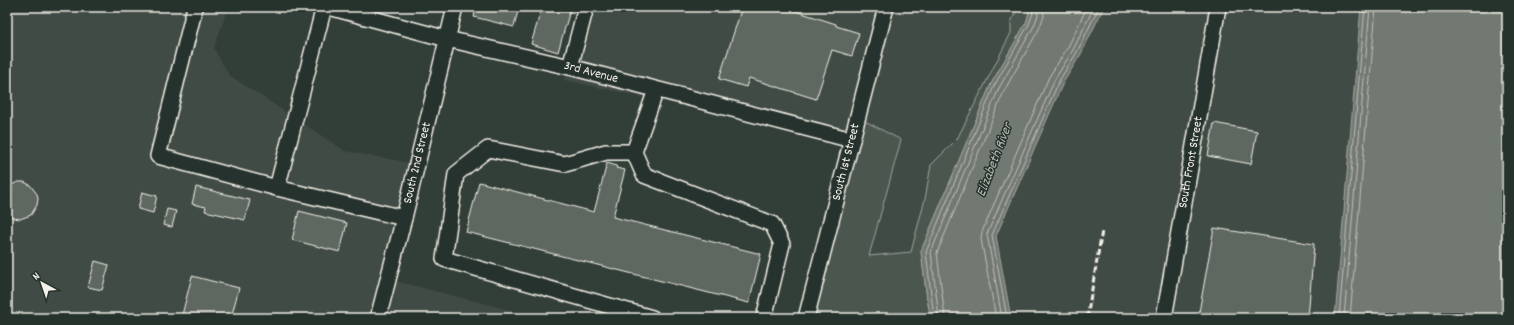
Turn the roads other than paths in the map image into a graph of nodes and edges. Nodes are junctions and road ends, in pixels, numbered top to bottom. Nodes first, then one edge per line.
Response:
1 (195, 7) edge
2 (324, 7) edge
3 (329, 7) edge
4 (455, 7) edge
5 (586, 7) edge
6 (886, 7) edge
7 (1218, 7) edge
8 (447, 39) junction
9 (570, 67) junction
10 (656, 90) junction
11 (852, 140) junction
12 (634, 152) junction
13 (277, 188) junction
14 (404, 218) junction
15 (378, 318) edge
16 (652, 318) edge
17 (764, 318) edge
18 (806, 318) edge
19 (1164, 318) edge

1 - 13 street
2 - 13 street
3 - 8 street, 3rd Avenue
4 - 8 street, South 2nd Street
5 - 9 street
6 - 11 street, South 1st Street
7 - 19 street, South Front Street
8 - 9 street, 3rd Avenue
8 - 14 street, South 2nd Street
9 - 10 street, 3rd Avenue
10 - 11 street, 3rd Avenue
10 - 12 street
11 - 18 street, South 1st Street
12 - 16 street
12 - 17 street
13 - 14 street
14 - 15 street, South 2nd Street

